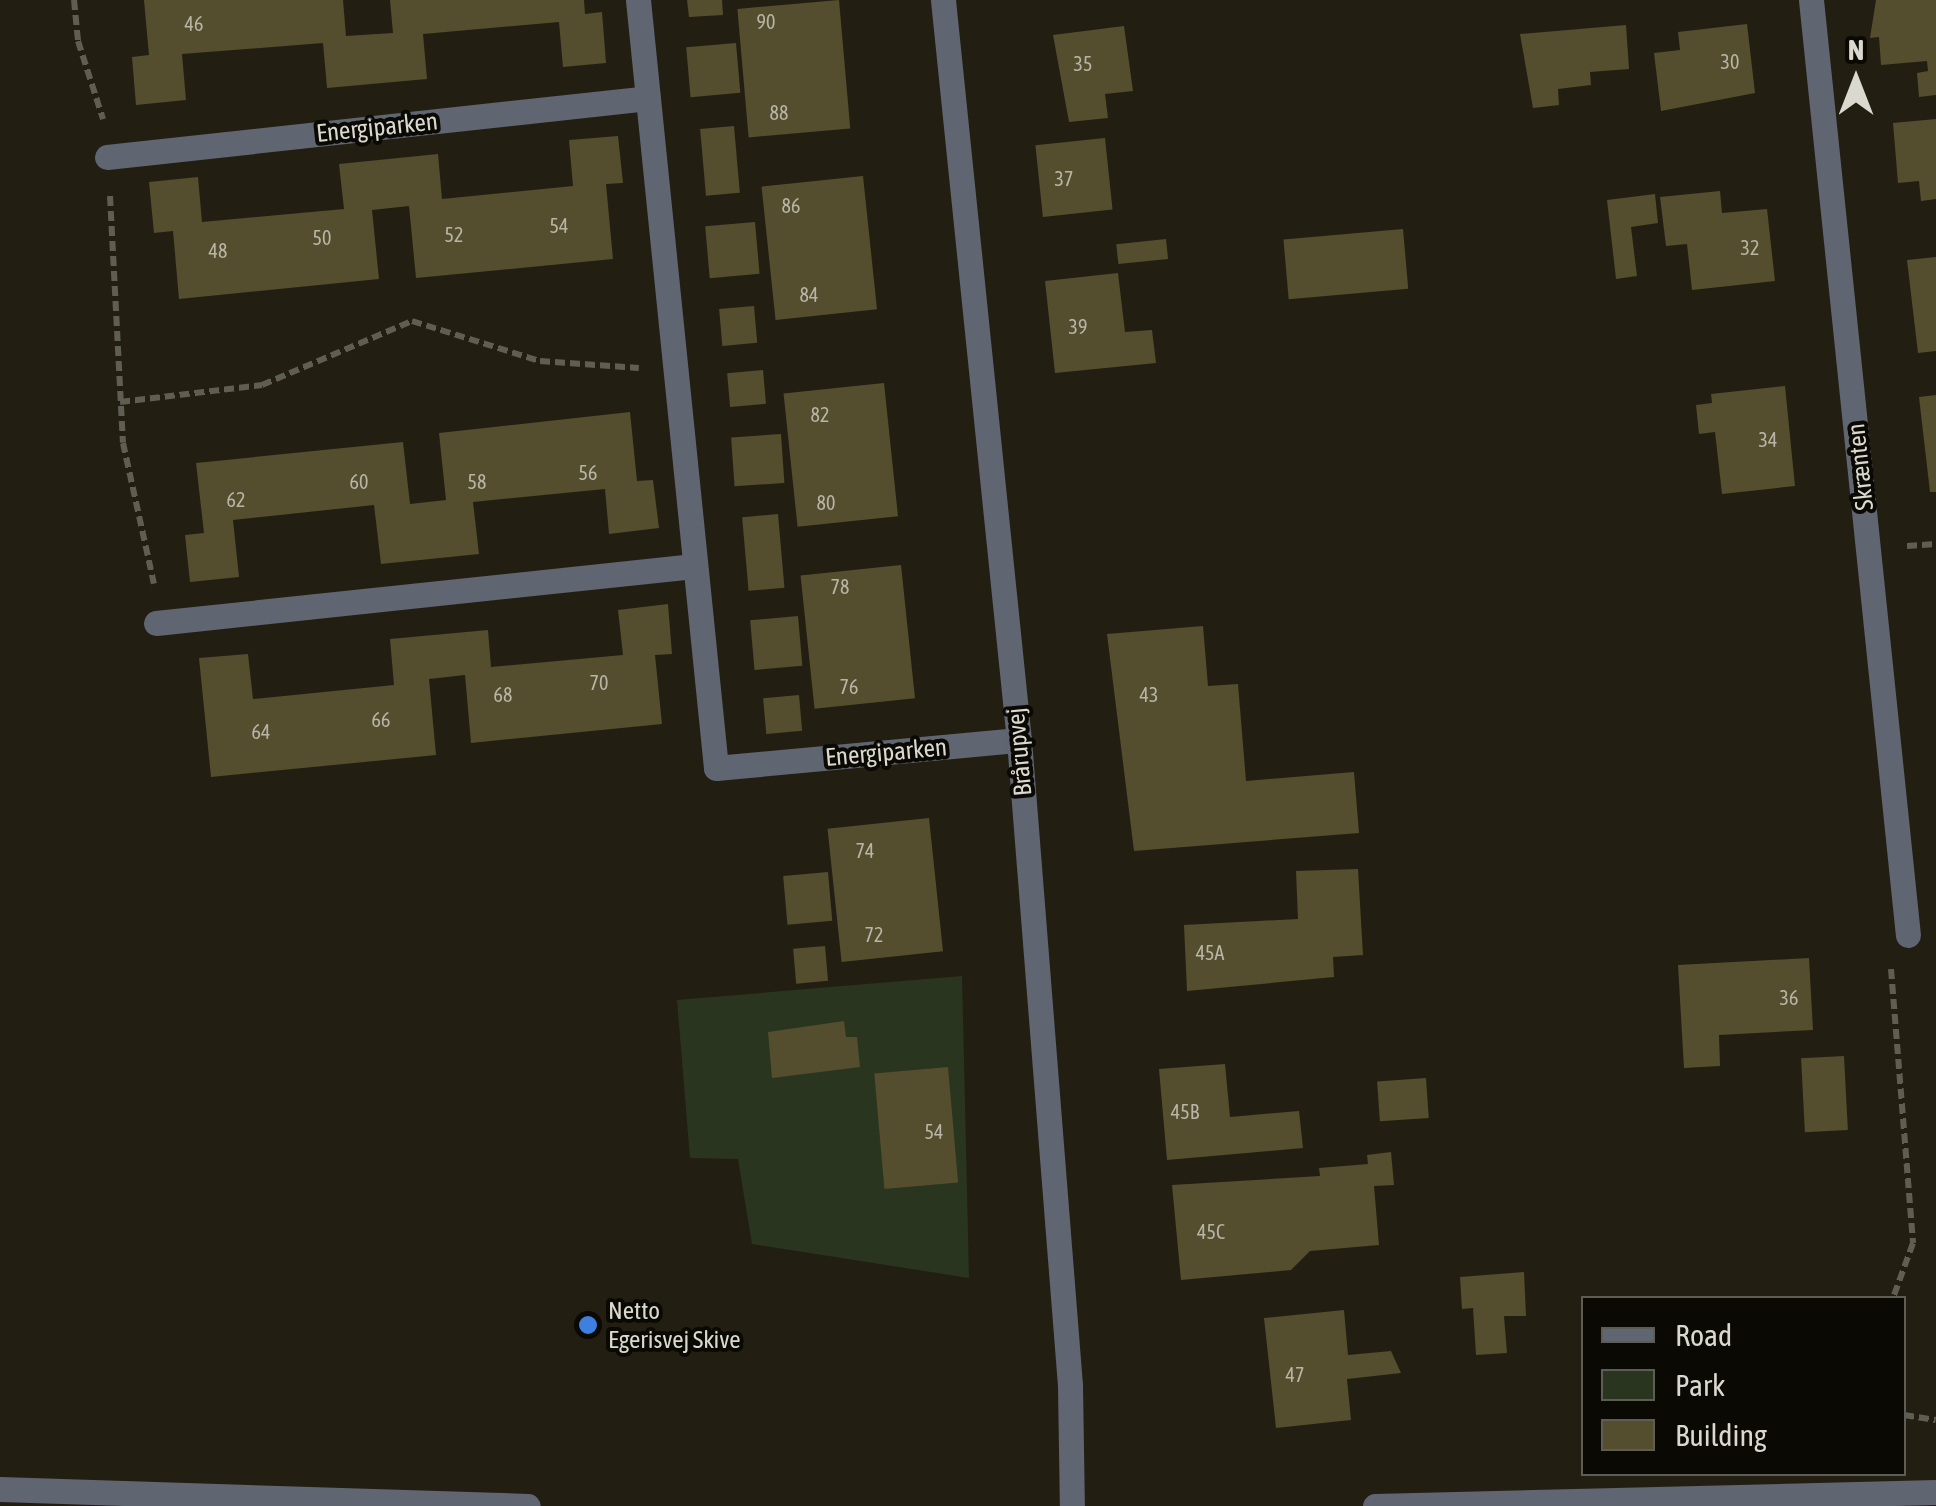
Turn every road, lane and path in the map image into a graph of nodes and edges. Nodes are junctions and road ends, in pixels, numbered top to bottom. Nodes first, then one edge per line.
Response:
1 (74, 0) edge
2 (638, 0) edge
3 (943, 0) edge
4 (1811, 0) edge
5 (648, 98) junction
6 (106, 157) junction
7 (675, 368) junction
8 (120, 402) junction
9 (694, 566) junction
10 (156, 623) joint
11 (1019, 740) junction
12 (1908, 934) joint
13 (1895, 1296) edge
14 (1906, 1415) edge
15 (1936, 1420) edge
16 (0, 1489) edge
17 (1936, 1492) edge
18 (238, 1500) edge
19 (528, 1506) edge
20 (1072, 1506) edge
21 (1376, 1506) edge

1 - 6 path
2 - 5 street, Energiparken
3 - 11 street, Brårupvej
4 - 12 street, Skrænten
5 - 6 street, Energiparken
5 - 7 street, Energiparken
6 - 8 path
7 - 8 path
7 - 9 street, Energiparken
8 - 10 path
9 - 10 street
9 - 11 street, Energiparken
11 - 20 street, Brårupvej
12 - 13 path
14 - 15 path
16 - 18 street
17 - 21 street
18 - 19 street

